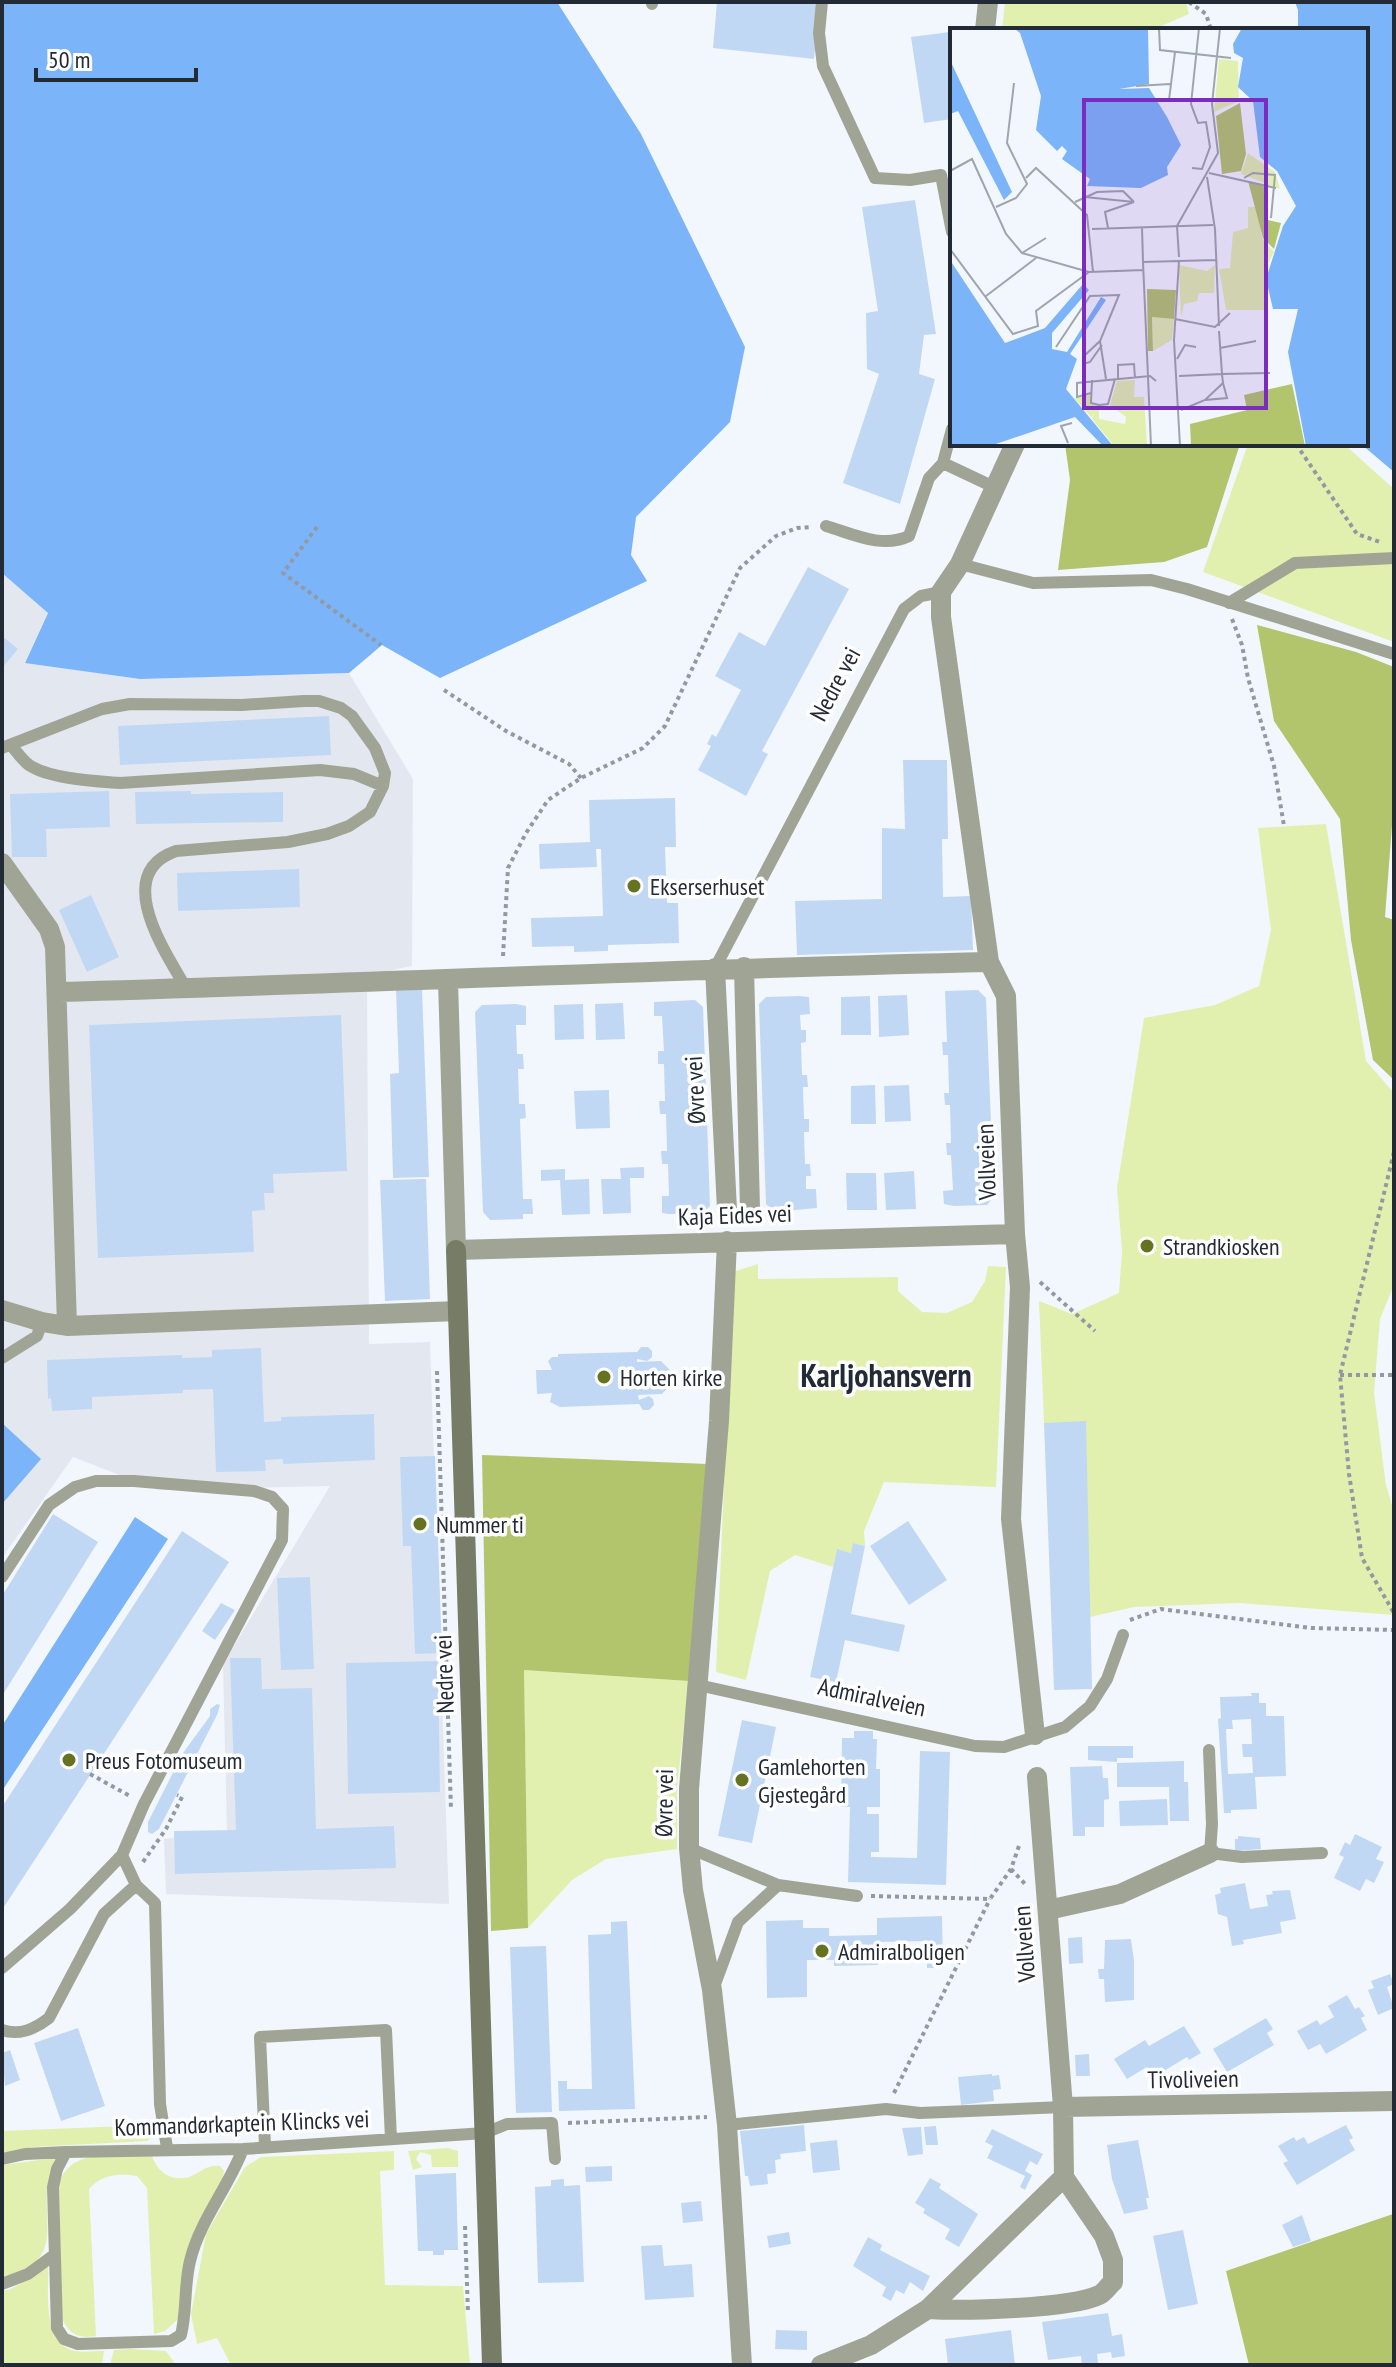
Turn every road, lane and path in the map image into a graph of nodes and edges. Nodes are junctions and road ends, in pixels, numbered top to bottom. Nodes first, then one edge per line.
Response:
1 (822, 2) edge
2 (988, 2) edge
3 (1189, 2) edge
4 (985, 28) edge
5 (1210, 28) edge
6 (950, 222) edge
7 (950, 437) edge
8 (1014, 446) edge
9 (1297, 446) edge
10 (943, 463) junction
11 (996, 488) junction
12 (826, 526) joint
13 (317, 527) dead end
14 (1382, 542) dead end
15 (1394, 558) edge
16 (960, 564) junction
17 (941, 592) junction
18 (1227, 602) junction
19 (381, 645) dead end
20 (1394, 654) edge
21 (444, 690) dead end
22 (7, 747) edge
23 (581, 778) junction
24 (383, 786) junction
25 (1284, 826) dead end
26 (2, 863) edge
27 (989, 962) junction
28 (744, 967) junction
29 (715, 968) junction
30 (502, 977) junction
31 (448, 980) junction
32 (186, 988) junction
33 (59, 992) junction
34 (1394, 1152) edge
35 (750, 1209) dead end
36 (727, 1210) dead end
37 (1015, 1234) junction
38 (727, 1241) junction
39 (456, 1250) junction
40 (1017, 1262) junction
41 (2, 1310) edge
42 (458, 1311) junction
43 (42, 1322) junction
44 (67, 1326) junction
45 (1095, 1331) dead end
46 (2, 1358) edge
47 (1340, 1375) junction
48 (1394, 1375) edge
49 (2, 1577) edge
50 (1394, 1613) edge
51 (1394, 1630) edge
52 (1123, 1635) joint
53 (698, 1685) junction
54 (1035, 1735) junction
55 (1209, 1750) dead end
56 (90, 1774) dead end
57 (1037, 1777) dead end
58 (177, 1795) dead end
59 (144, 1804) junction
60 (689, 1848) junction
61 (1210, 1853) junction
62 (1322, 1853) dead end
63 (122, 1855) junction
64 (1011, 1869) dead end
65 (134, 1881) junction
66 (778, 1885) junction
67 (857, 1896) joint
68 (990, 1899) junction
69 (1048, 1910) junction
70 (2, 1968) edge
71 (712, 1990) junction
72 (2, 2030) edge
73 (1394, 2101) edge
74 (1063, 2107) junction
75 (886, 2109) junction
76 (726, 2120) junction
77 (552, 2123) junction
78 (485, 2133) junction
79 (391, 2139) junction
80 (265, 2146) junction
81 (167, 2148) junction
82 (243, 2149) junction
83 (66, 2152) junction
84 (2, 2159) edge
85 (555, 2159) dead end
86 (1064, 2177) junction
87 (54, 2255) junction
88 (2, 2284) edge
89 (928, 2309) junction
90 (492, 2365) edge
91 (742, 2365) edge
92 (821, 2365) edge

1 - 6 lane
2 - 4 street
3 - 5 path
7 - 10 lane
8 - 11 street
9 - 14 path
10 - 11 lane
10 - 12 lane
11 - 16 street
12 - 23 path
13 - 19 path
15 - 18 lane
16 - 17 street
16 - 18 lane
17 - 27 street, Vollveien
17 - 29 lane, Nedre vei
18 - 20 lane
18 - 25 path
21 - 23 path
22 - 24 lane
22 - 24 lane
23 - 30 path
24 - 32 lane
26 - 33 street
27 - 28 street
27 - 37 street, Vollveien
28 - 29 street
28 - 35 street
29 - 30 street
29 - 36 street, Øvre vei
30 - 31 street
31 - 32 street
31 - 39 street, Nedre vei
32 - 33 street
33 - 44 street
34 - 47 path
37 - 38 street, Kaja Eides vei
37 - 40 street, Vollveien
38 - 39 street, Kaja Eides vei
38 - 53 street, Øvre vei
39 - 42 main road, Nedre vei
40 - 45 path
40 - 54 street, Vollveien
41 - 43 street
42 - 44 street
42 - 78 main road, Nedre vei
43 - 44 street
43 - 46 lane
47 - 48 path
47 - 50 path
49 - 59 lane
51 - 52 path
52 - 54 lane, Admiralveien
53 - 54 lane, Admiralveien
53 - 60 street, Øvre vei
55 - 61 lane
56 - 59 path
57 - 69 street, Vollveien
58 - 65 path
59 - 63 lane
60 - 66 lane
60 - 71 street, Øvre vei
61 - 62 lane
61 - 69 street
63 - 65 lane
63 - 70 lane
64 - 68 path
65 - 72 lane
65 - 81 lane
66 - 67 lane
66 - 71 lane
67 - 68 path
68 - 75 path
69 - 74 street, Vollveien
71 - 76 street, Øvre vei
73 - 74 street, Tivoliveien
74 - 75 lane
74 - 86 street
75 - 76 lane
76 - 77 path
76 - 91 street, Øvre vei
77 - 78 lane, Kommandørkaptein Klincks vei
77 - 85 lane
78 - 79 lane, Kommandørkaptein Klincks vei
78 - 90 main road, Nedre vei
79 - 80 lane, Kommandørkaptein Klincks vei
79 - 80 lane
80 - 82 lane, Kommandørkaptein Klincks vei
81 - 82 lane, Kommandørkaptein Klincks vei
81 - 83 lane, Kommandørkaptein Klincks vei
82 - 87 lane
83 - 84 lane, Kommandørkaptein Klincks vei
83 - 87 lane
86 - 89 street
86 - 89 street
87 - 88 lane
89 - 92 street

